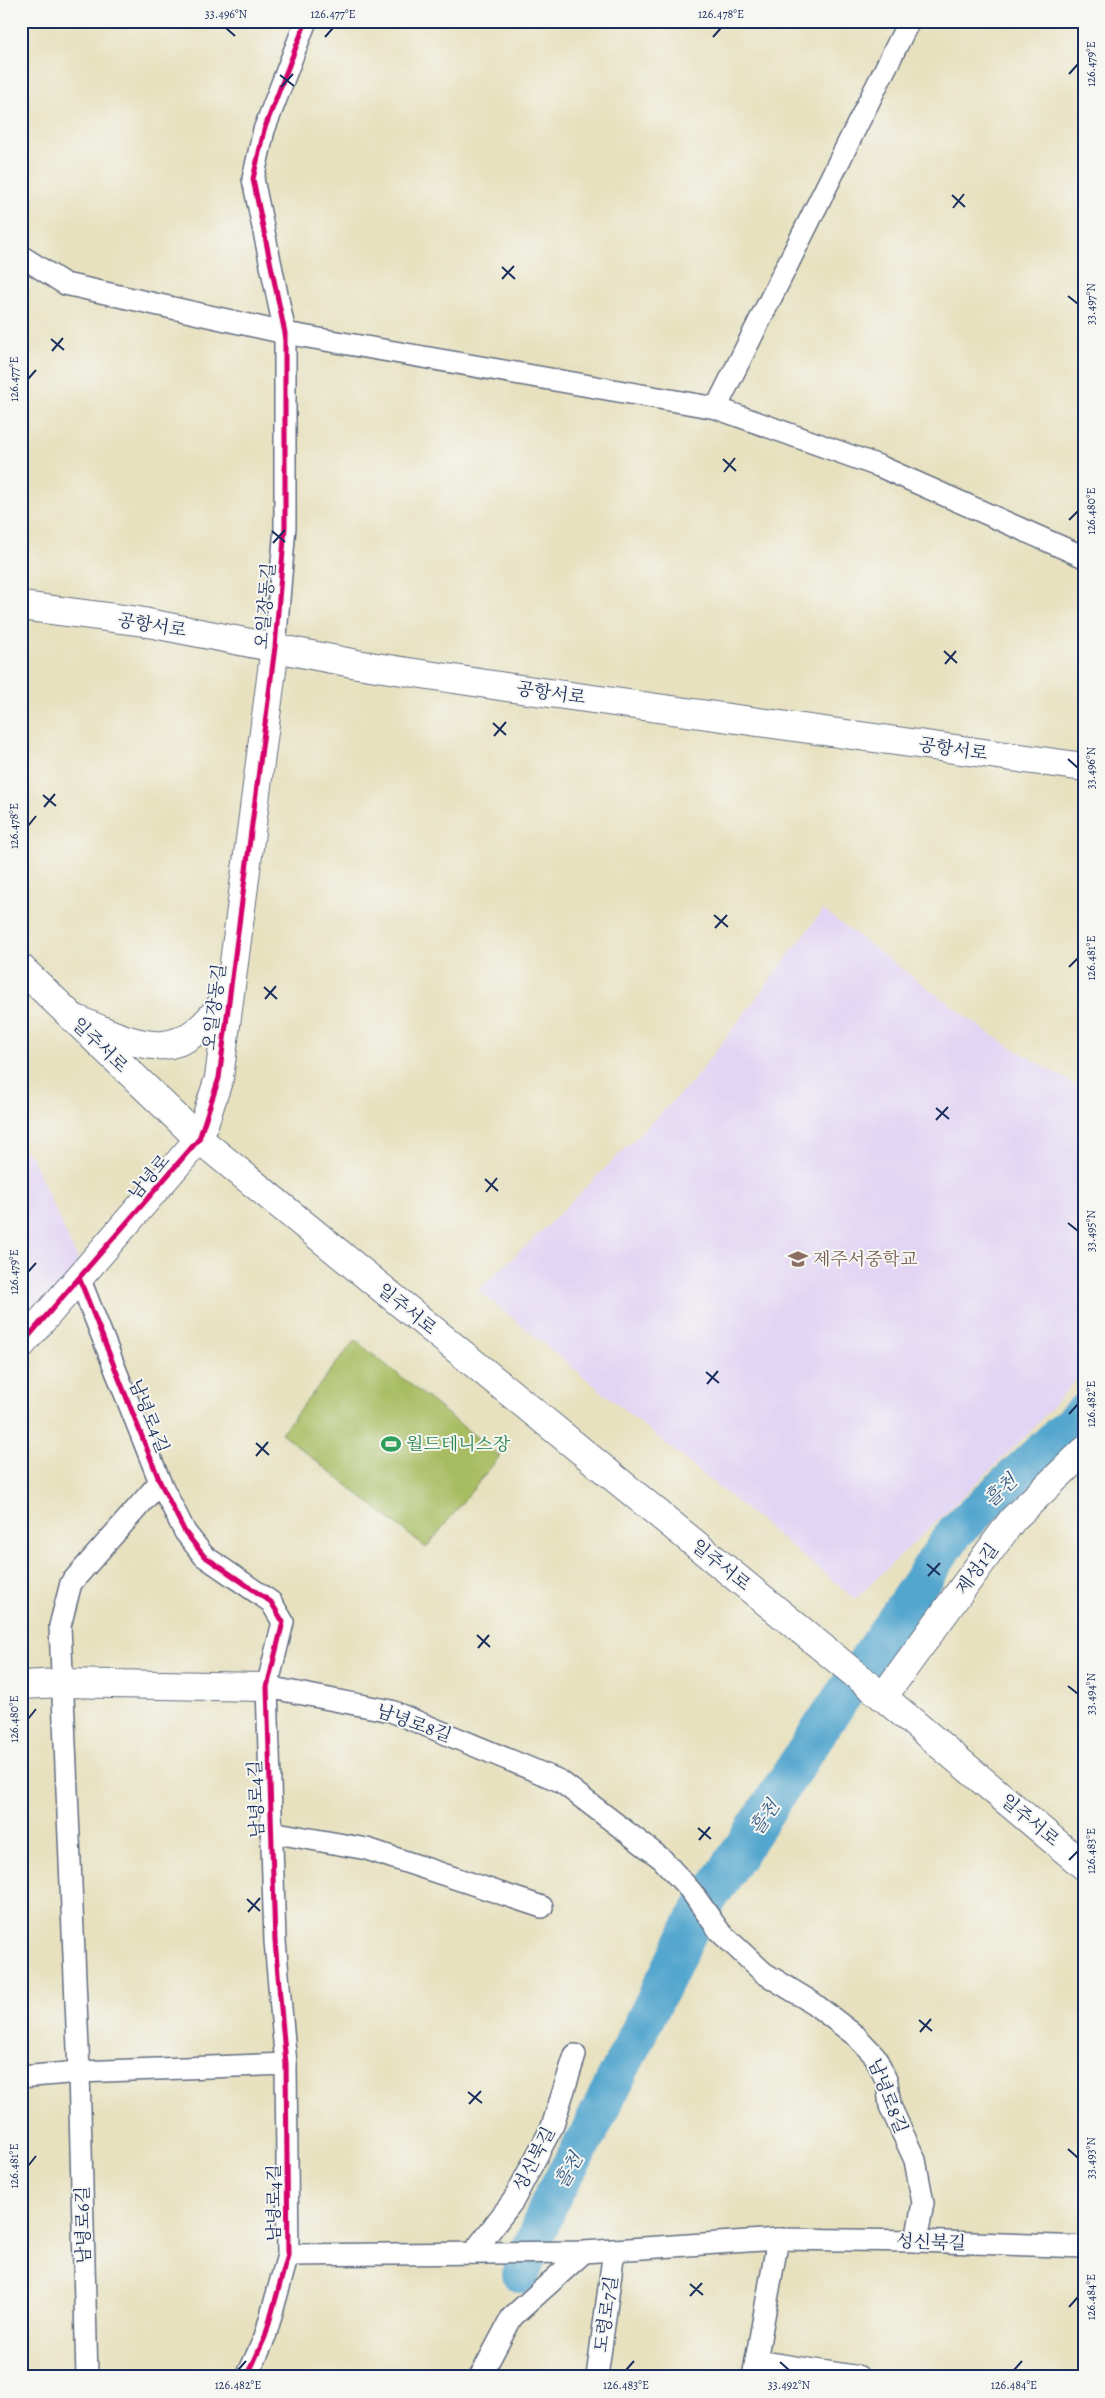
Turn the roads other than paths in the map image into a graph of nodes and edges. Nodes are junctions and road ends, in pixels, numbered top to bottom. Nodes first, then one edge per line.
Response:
1 (306, 21) edge
2 (909, 21) edge
3 (21, 256) edge
4 (284, 333) junction
5 (716, 408) junction
6 (1084, 557) edge
7 (21, 606) edge
8 (275, 647) junction
9 (1084, 767) edge
10 (21, 968) edge
11 (230, 992) junction
12 (71, 1016) junction
13 (199, 1140) junction
14 (80, 1280) junction
15 (21, 1345) edge
16 (1084, 1452) edge
17 (160, 1482) junction
18 (62, 1683) junction
19 (21, 1685) edge
20 (267, 1687) junction
21 (884, 1697) junction
22 (271, 1832) junction
23 (1084, 1866) edge
24 (542, 1907) dead end
25 (575, 2055) dead end
26 (286, 2064) junction
27 (79, 2072) junction
28 (21, 2077) edge
29 (778, 2239) junction
30 (916, 2241) junction
31 (1084, 2247) edge
32 (614, 2250) junction
33 (584, 2252) junction
34 (473, 2253) junction
35 (288, 2255) junction
36 (755, 2369) edge
37 (87, 2377) edge
38 (247, 2377) edge
39 (480, 2377) edge
40 (597, 2377) edge
41 (860, 2377) edge

1 - 4 street, 오일장동길
2 - 5 street
3 - 4 street
4 - 5 street
4 - 8 street, 오일장동길
5 - 6 street
7 - 8 street, 공항서로
8 - 9 street, 공항서로
8 - 11 street, 오일장동길
10 - 12 street, 일주서로
11 - 12 street
11 - 13 street, 오일장동길
12 - 13 street, 일주서로
13 - 14 street, 남녕로
13 - 21 street, 일주서로
14 - 15 street, 남녕로
14 - 17 street, 남녕로4길
16 - 21 street, 제성1길
17 - 18 street
17 - 20 street, 남녕로4길
18 - 19 street, 남녕로8길
18 - 20 street, 남녕로8길
18 - 27 street, 남녕로6길
20 - 22 street, 남녕로4길
20 - 30 street, 남녕로8길
21 - 23 street, 일주서로
22 - 24 street, 남녕로4길
22 - 26 street, 남녕로4길
25 - 34 street, 성신북길
26 - 27 street
26 - 35 street, 남녕로4길
27 - 28 street
27 - 37 street, 남녕로6길
29 - 30 street, 성신북길
29 - 32 street, 성신북길
29 - 36 street
30 - 31 street, 성신북길
32 - 33 street, 성신북길
32 - 40 street, 도령로7길
33 - 34 street, 성신북길
33 - 39 street
34 - 35 street, 성신북길
35 - 38 street, 남녕로4길
36 - 41 street

